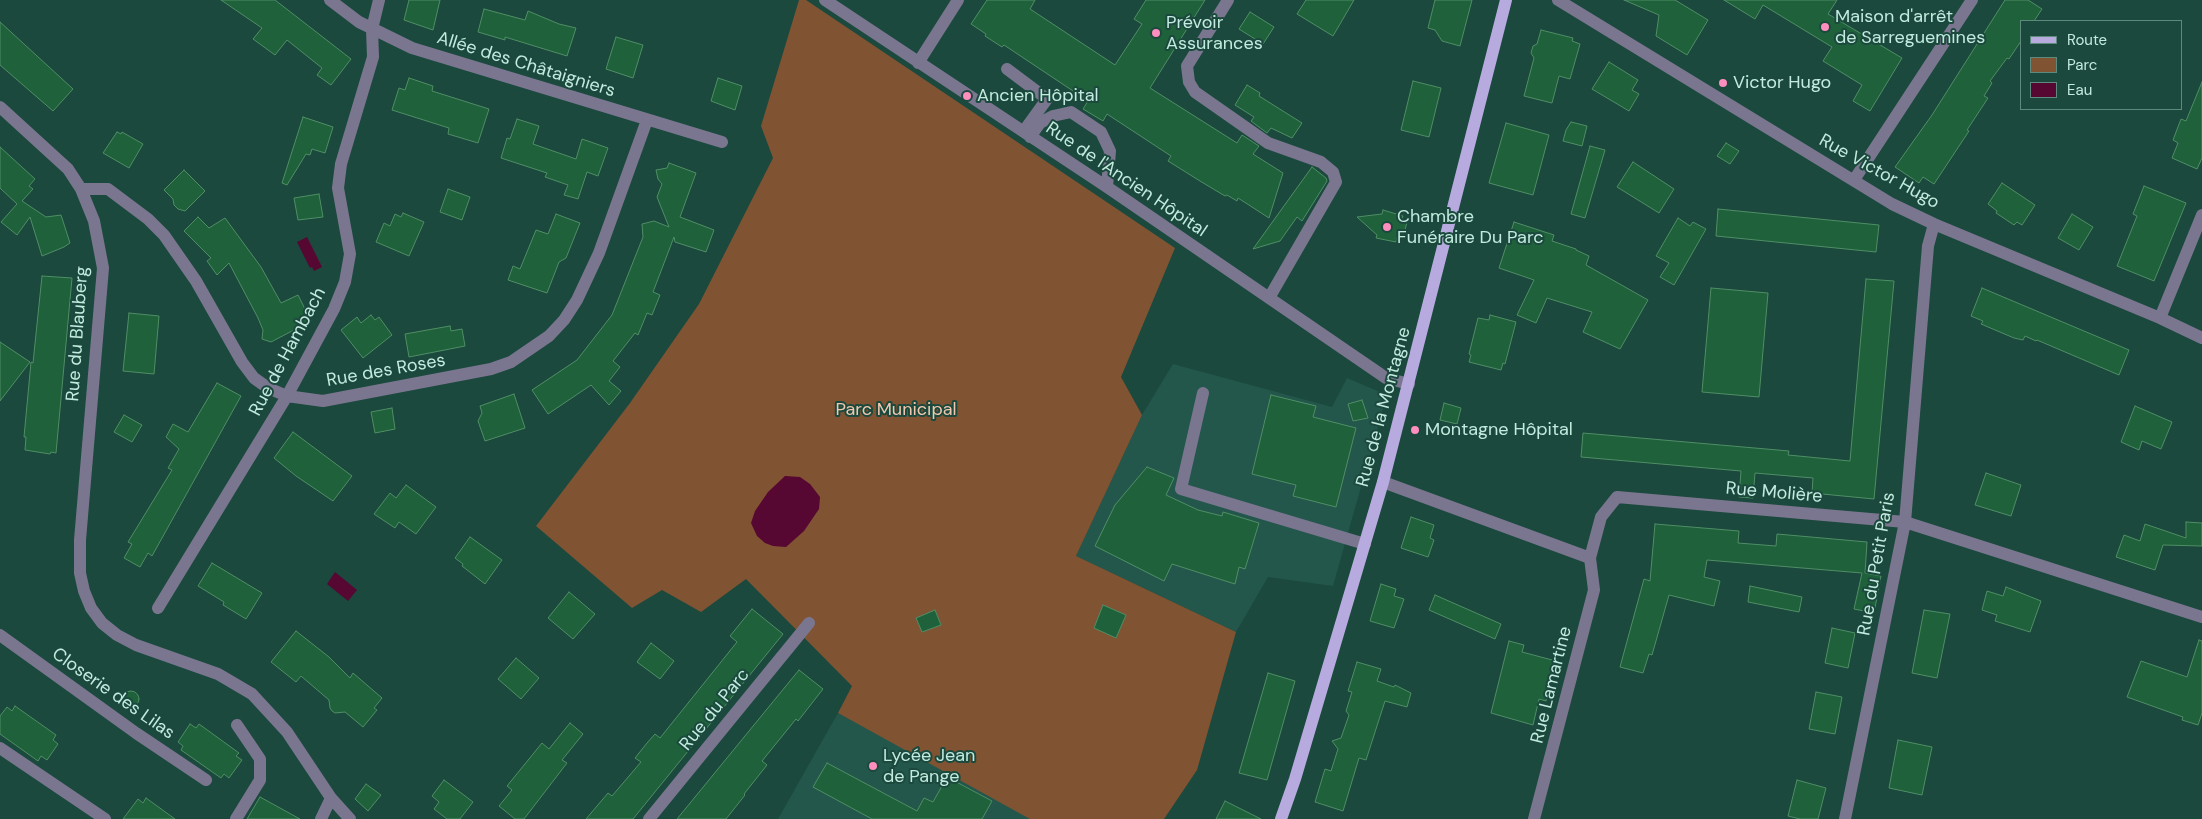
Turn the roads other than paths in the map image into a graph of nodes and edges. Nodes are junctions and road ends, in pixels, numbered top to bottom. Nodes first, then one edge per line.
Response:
1 (330, 0) edge
2 (378, 0) edge
3 (824, 0) edge
4 (958, 0) edge
5 (1228, 0) edge
6 (1506, 0) edge
7 (1558, 0) edge
8 (1972, 0) edge
9 (372, 29) junction
10 (918, 63) junction
11 (1007, 69) dead end
12 (0, 106) edge
13 (647, 120) junction
14 (1026, 135) junction
15 (722, 142) dead end
16 (1854, 180) junction
17 (1107, 187) junction
18 (81, 189) junction
19 (2202, 216) edge
20 (1934, 224) junction
21 (1269, 298) junction
22 (2160, 318) junction
23 (2202, 338) edge
24 (1409, 384) junction
25 (1203, 393) dead end
26 (287, 396) junction
27 (1383, 482) junction
28 (1905, 522) junction
29 (1365, 544) junction
30 (1590, 558) junction
31 (158, 608) dead end
32 (2202, 617) edge
33 (809, 623) dead end
34 (0, 635) edge
35 (237, 725) dead end
36 (0, 748) edge
37 (206, 780) dead end
38 (331, 798) junction
39 (105, 819) edge
40 (236, 819) edge
41 (321, 819) edge
42 (350, 819) edge
43 (649, 819) edge
44 (1281, 819) edge
45 (1534, 819) edge
46 (1845, 819) edge

1 - 9 street, Allée des Châtaigniers
2 - 9 street, Rue de Hambach
3 - 10 street, Rue de l'Ancien Hôpital
4 - 10 street
5 - 21 street
6 - 24 main road, Rue de la Montagne
7 - 16 street, Rue Victor Hugo
8 - 16 street
9 - 13 street, Allée des Châtaigniers
9 - 26 street, Rue de Hambach
10 - 14 street, Rue de l'Ancien Hôpital
11 - 14 street
12 - 18 street, Rue du Blauberg
13 - 15 street, Allée des Châtaigniers
13 - 26 street, Rue des Roses
14 - 17 street, Rue de l'Ancien Hôpital
14 - 17 street
16 - 20 street, Rue Victor Hugo
17 - 21 street, Rue de l'Ancien Hôpital
18 - 26 street, Rue des Roses
18 - 38 street, Rue du Blauberg
19 - 22 street
20 - 22 street, Rue Victor Hugo
20 - 28 street, Rue du Petit Paris
21 - 24 street, Rue de l'Ancien Hôpital
22 - 23 street, Rue Victor Hugo
24 - 27 main road, Rue de la Montagne
25 - 29 street
26 - 31 street, Rue de Hambach
27 - 29 main road, Rue de la Montagne
27 - 30 street
28 - 30 street, Rue Molière
28 - 32 street, Rue Molière
28 - 46 street, Rue du Petit Paris
29 - 44 main road, Rue de la Montagne
30 - 45 street, Rue Lamartine
33 - 43 street, Rue du Parc
34 - 37 street, Closerie des Lilas
35 - 40 street
36 - 39 street
38 - 41 street
38 - 42 street, Rue du Blauberg

